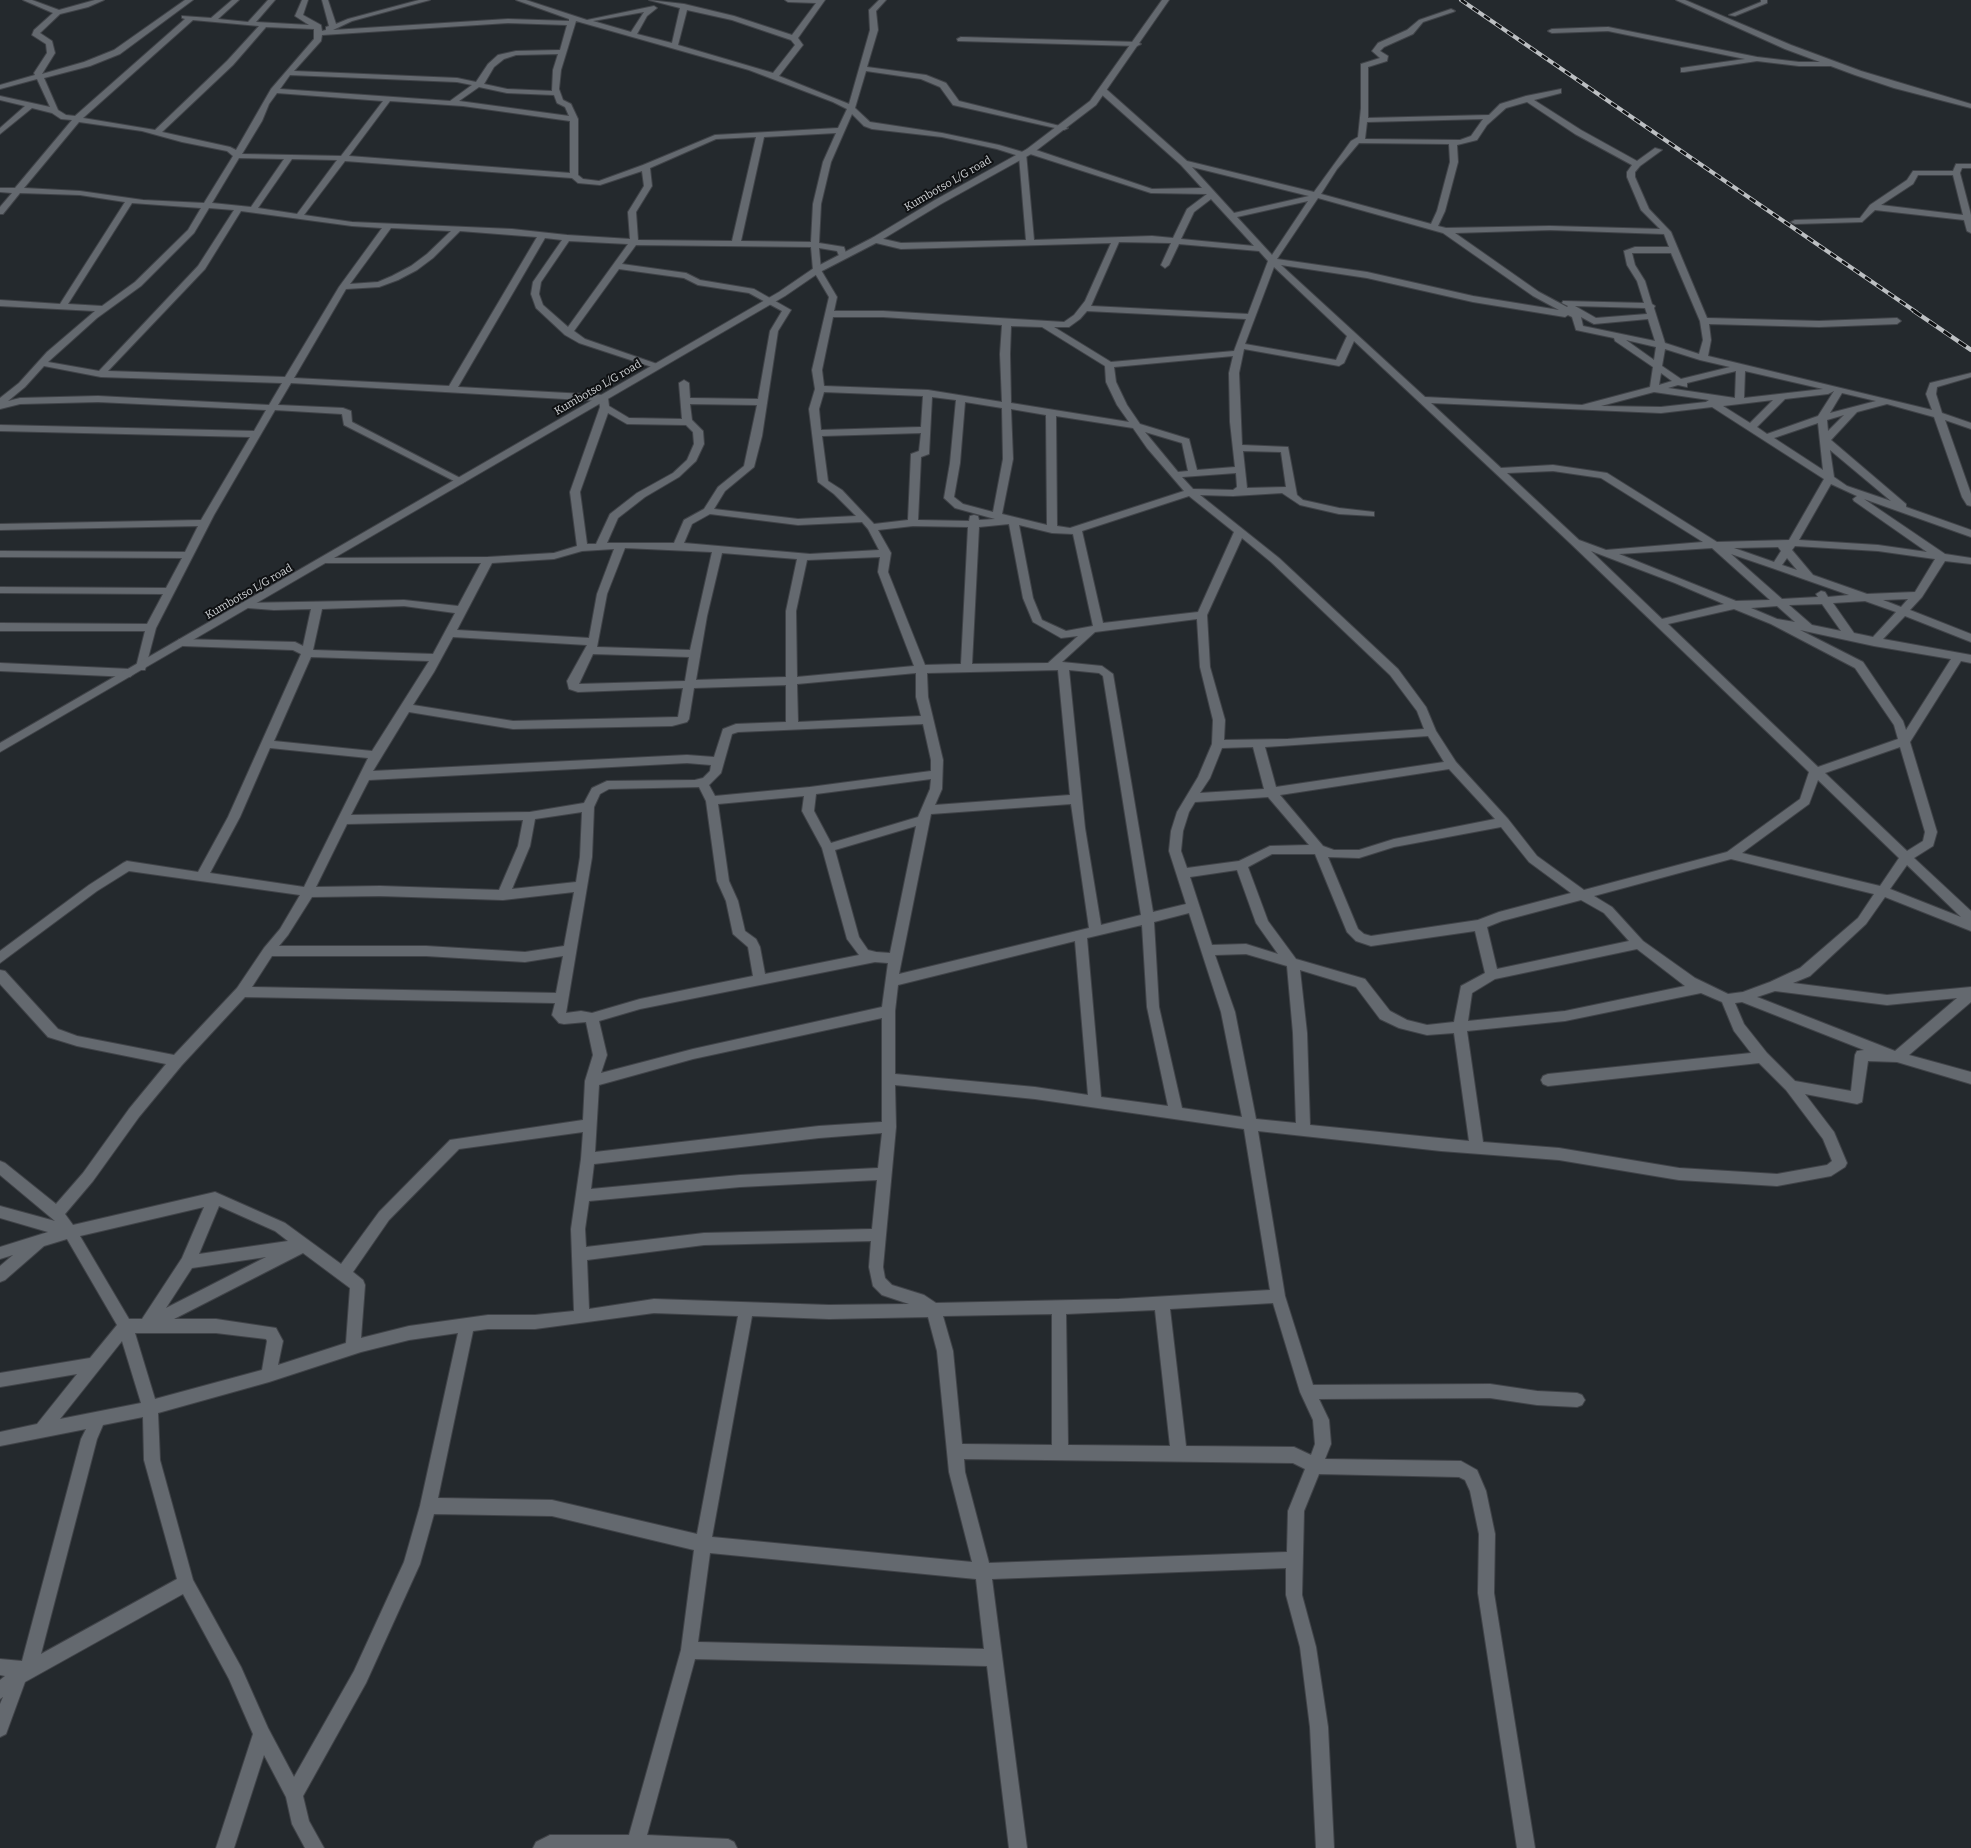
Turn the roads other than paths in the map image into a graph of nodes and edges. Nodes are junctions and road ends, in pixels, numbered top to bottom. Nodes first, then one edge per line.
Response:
1 (26, 0) edge
2 (101, 0) edge
3 (190, 0) edge
4 (236, 0) edge
5 (272, 0) edge
6 (305, 0) edge
7 (325, 0) edge
8 (419, 0) edge
9 (427, 0) edge
10 (522, 0) edge
11 (552, 0) edge
12 (788, 0) edge
13 (883, 0) edge
14 (1166, 0) edge
15 (1679, 0) edge
16 (1696, 0) edge
17 (1764, 0) edge
18 (662, 1) edge
19 (822, 1) edge
20 (653, 4) edge
21 (684, 6) junction
22 (544, 8) junction
23 (1451, 11) dead end
24 (58, 12) junction
25 (169, 14) junction
26 (1733, 15) junction
27 (191, 18) junction
28 (572, 20) junction
29 (212, 21) junction
30 (585, 21) junction
31 (249, 25) junction
32 (263, 26) junction
33 (333, 27) junction
34 (319, 30) junction
35 (1552, 31) dead end
36 (633, 34) junction
37 (794, 38) junction
38 (961, 38) dead end
39 (1137, 44) junction
40 (675, 46) junction
41 (562, 52) junction
42 (1758, 59) junction
43 (1833, 64) junction
44 (862, 68) junction
45 (1684, 70) dead end
46 (288, 73) junction
47 (39, 76) junction
48 (774, 77) junction
49 (478, 85) junction
50 (0, 87) edge
51 (274, 91) junction
52 (1103, 91) junction
53 (1558, 91) dead end
54 (557, 93) junction
55 (0, 98) edge
56 (1526, 98) junction
57 (388, 99) junction
58 (1971, 99) edge
59 (451, 104) junction
60 (31, 105) junction
61 (1971, 106) edge
62 (851, 108) junction
63 (55, 111) junction
64 (1490, 117) junction
65 (77, 118) junction
66 (574, 119) junction
67 (1363, 120) junction
68 (1064, 128) junction
69 (841, 130) junction
70 (0, 132) edge
71 (157, 132) junction
72 (761, 134) junction
73 (1360, 141) junction
74 (1460, 142) junction
75 (1658, 150) dead end
76 (1026, 153) junction
77 (238, 156) junction
78 (290, 157) junction
79 (344, 158) junction
80 (1184, 163) junction
81 (1637, 164) junction
82 (1971, 166) edge
83 (646, 167) junction
84 (1956, 173) junction
85 (574, 176) junction
86 (0, 190) edge
87 (19, 190) junction
88 (1210, 193) junction
89 (1318, 196) junction
90 (130, 200) junction
91 (208, 206) junction
92 (1872, 207) junction
93 (239, 208) junction
94 (253, 210) junction
95 (0, 212) edge
96 (300, 215) junction
97 (1232, 216) junction
98 (1966, 218) junction
99 (1795, 222) dead end
100 (388, 226) junction
101 (1434, 226) junction
102 (458, 229) junction
103 (1446, 231) junction
104 (1971, 231) edge
105 (1667, 232) junction
106 (542, 235) junction
107 (567, 238) junction
108 (875, 240) junction
109 (1116, 240) junction
110 (1177, 240) junction
111 (634, 242) junction
112 (1030, 242) junction
113 (736, 244) junction
114 (816, 245) junction
115 (1262, 249) junction
116 (1674, 250) junction
117 (843, 256) junction
118 (1272, 262) junction
119 (1166, 264) dead end
120 (616, 266) junction
121 (816, 270) junction
122 (342, 287) junction
123 (771, 301) junction
124 (0, 303) edge
125 (63, 306) junction
126 (1651, 306) junction
127 (1085, 308) junction
128 (104, 309) junction
129 (831, 314) junction
130 (1576, 316) junction
131 (1653, 316) junction
132 (1250, 317) junction
133 (1704, 321) junction
134 (1896, 321) dead end
135 (1007, 323) junction
136 (1046, 326) junction
137 (568, 333) junction
138 (1352, 334) junction
139 (1614, 336) junction
140 (1662, 345) junction
141 (1239, 350) junction
142 (1703, 358) junction
143 (41, 363) junction
144 (1109, 365) junction
145 (658, 366) junction
146 (1657, 367) junction
147 (1741, 367) junction
148 (101, 374) junction
149 (1969, 375) dead end
150 (286, 380) junction
151 (1680, 382) junction
152 (684, 383) dead end
153 (820, 389) junction
154 (1654, 389) junction
155 (452, 390) junction
156 (1839, 390) junction
157 (928, 393) junction
158 (1700, 395) junction
159 (1782, 396) junction
160 (961, 398) junction
161 (1422, 400) junction
162 (685, 401) junction
163 (1739, 401) junction
164 (1886, 401) junction
165 (762, 402) junction
166 (604, 403) junction
167 (0, 404) edge
168 (1714, 404) junction
169 (1007, 405) junction
170 (272, 406) junction
171 (1581, 408) junction
172 (1855, 409) junction
173 (1051, 412) junction
174 (1938, 416) junction
175 (1822, 418) junction
176 (686, 422) junction
177 (1741, 422) junction
178 (1136, 426) junction
179 (1971, 426) edge
180 (0, 428) edge
181 (1751, 428) junction
182 (926, 430) junction
183 (817, 433) junction
184 (255, 434) junction
185 (1766, 438) junction
186 (1825, 440) junction
187 (1238, 448) junction
188 (1240, 470) junction
189 (1499, 471) junction
190 (1193, 473) junction
191 (1178, 475) junction
192 (1829, 479) junction
193 (462, 481) junction
194 (1844, 488) junction
195 (1240, 491) junction
196 (1190, 492) junction
197 (1292, 496) junction
198 (1971, 503) edge
199 (975, 510) junction
200 (708, 511) junction
201 (1908, 511) junction
202 (1370, 514) dead end
203 (996, 516) junction
204 (863, 519) junction
205 (1013, 520) junction
206 (204, 523) junction
207 (913, 523) junction
208 (974, 524) junction
209 (0, 527) edge
210 (872, 527) junction
211 (1077, 529) junction
212 (1052, 530) junction
213 (1240, 531) junction
214 (1971, 534) edge
215 (1574, 541) junction
216 (1714, 544) junction
217 (621, 545) junction
218 (600, 546) junction
219 (678, 546) junction
220 (1786, 546) junction
221 (582, 548) junction
222 (718, 550) junction
223 (886, 553) junction
224 (1604, 553) junction
225 (0, 554) edge
226 (188, 555) junction
227 (803, 557) junction
228 (1942, 557) junction
229 (488, 560) junction
230 (326, 561) junction
231 (1971, 561) edge
232 (1776, 566) junction
233 (1811, 578) junction
234 (0, 590) edge
235 (169, 591) junction
236 (1918, 595) junction
237 (1864, 597) junction
238 (1824, 599) junction
239 (1780, 603) junction
240 (248, 605) junction
241 (1735, 605) junction
242 (317, 606) junction
243 (462, 610) junction
244 (1903, 611) junction
245 (1202, 615) junction
246 (1775, 622) junction
247 (1658, 623) junction
248 (0, 627) edge
249 (151, 628) junction
250 (1095, 629) junction
251 (1808, 629) junction
252 (449, 633) junction
253 (1850, 636) junction
254 (1971, 638) edge
255 (183, 642) junction
256 (1874, 642) junction
257 (592, 646) junction
258 (307, 653) junction
259 (696, 654) junction
260 (1958, 657) junction
261 (436, 658) junction
262 (1971, 659) edge
263 (1057, 666) junction
264 (0, 667) edge
265 (141, 667) junction
266 (966, 668) junction
267 (921, 669) junction
268 (130, 673) junction
269 (793, 681) junction
270 (689, 684) junction
271 (407, 708) junction
272 (928, 720) junction
273 (792, 725) junction
274 (1431, 732) junction
275 (1905, 741) junction
276 (1258, 743) junction
277 (267, 744) junction
278 (1218, 744) junction
279 (0, 748) edge
280 (375, 755) junction
281 (719, 762) junction
282 (1452, 764) junction
283 (1815, 772) junction
284 (937, 774) junction
285 (363, 776) junction
286 (702, 782) junction
287 (810, 792) junction
288 (1271, 792) junction
289 (1192, 798) junction
290 (1077, 799) junction
291 (712, 801) junction
292 (588, 807) junction
293 (925, 815) junction
294 (530, 816) junction
295 (342, 820) junction
296 (1504, 822) junction
297 (828, 848) junction
298 (1319, 849) junction
299 (1731, 855) junction
300 (1906, 857) junction
301 (1241, 865) junction
302 (1183, 873) junction
303 (202, 876) junction
304 (582, 886) junction
305 (1882, 891) junction
306 (308, 892) junction
307 (503, 895) junction
308 (1584, 896) junction
309 (1195, 907) junction
310 (1148, 919) junction
311 (1971, 919) edge
312 (1480, 925) junction
313 (1971, 926) edge
314 (1096, 932) junction
315 (1081, 936) junction
316 (1639, 944) junction
317 (570, 950) junction
318 (1209, 950) junction
319 (268, 951) junction
320 (875, 957) junction
321 (0, 958) edge
322 (895, 958) junction
323 (1293, 964) junction
324 (1492, 975) junction
325 (0, 976) edge
326 (760, 981) junction
327 (892, 981) junction
328 (1775, 986) junction
329 (1703, 988) junction
330 (242, 992) junction
331 (1971, 993) edge
332 (560, 998) junction
333 (1742, 998) junction
334 (1727, 999) junction
335 (888, 1011) junction
336 (592, 1018) junction
337 (1460, 1028) junction
338 (1762, 1057) junction
339 (1897, 1057) junction
340 (177, 1061) junction
341 (1971, 1078) edge
342 (890, 1079) junction
343 (1548, 1080) dead end
344 (592, 1081) junction
345 (1791, 1086) junction
346 (1095, 1102) junction
347 (1176, 1113) junction
348 (591, 1124) junction
349 (1250, 1124) junction
350 (889, 1128) junction
351 (1303, 1130) junction
352 (1477, 1147) junction
353 (588, 1159) junction
354 (0, 1167) edge
355 (885, 1174) junction
356 (582, 1196) junction
357 (215, 1198) junction
358 (0, 1212) edge
359 (57, 1213) junction
360 (70, 1232) junction
361 (877, 1235) junction
362 (43, 1240) junction
363 (304, 1245) junction
364 (0, 1253) edge
365 (578, 1254) junction
366 (188, 1262) junction
367 (343, 1274) junction
368 (0, 1275) edge
369 (1278, 1296) junction
370 (1162, 1303) junction
371 (1059, 1306) junction
372 (931, 1308) junction
373 (746, 1310) junction
374 (582, 1317) junction
375 (468, 1325) junction
376 (125, 1326) junction
377 (146, 1326) junction
378 (353, 1348) junction
379 (94, 1364) junction
380 (269, 1375) junction
381 (0, 1380) edge
382 (1308, 1392) junction
383 (1577, 1400) dead end
384 (150, 1408) junction
385 (98, 1418) junction
386 (42, 1430) junction
387 (0, 1439) edge
388 (955, 1451) junction
389 (1060, 1452) junction
390 (1179, 1454) junction
391 (1315, 1466) junction
392 (428, 1506) junction
393 (703, 1544) junction
394 (1295, 1560) junction
395 (983, 1571) junction
396 (186, 1583) junction
397 (689, 1650) junction
398 (993, 1658) junction
399 (0, 1667) edge
400 (23, 1673) junction
401 (0, 1690) edge
402 (0, 1728) edge
403 (262, 1734) junction
404 (294, 1795) junction
405 (636, 1844) junction
406 (225, 1848) edge
407 (315, 1848) edge
408 (542, 1848) edge
409 (728, 1848) edge
410 (1018, 1848) edge
411 (1324, 1848) edge
412 (1526, 1848) edge

1 - 24 street
2 - 24 street
3 - 25 street
4 - 29 street
5 - 31 street
6 - 34 street
7 - 33 street
8 - 9 street
9 - 33 street
10 - 22 street
11 - 22 street
12 - 19 street
13 - 44 street
14 - 39 street, Kumbotso L/G road
15 - 43 street
16 - 26 street
17 - 26 street
18 - 20 street
18 - 21 street
19 - 37 street
20 - 30 street
20 - 36 street
21 - 37 street
21 - 40 street
22 - 28 street
23 - 67 street
24 - 47 street
25 - 27 street
25 - 47 street
26 - 58 street
27 - 29 street
27 - 65 street
28 - 30 street
28 - 34 street
28 - 41 street
29 - 31 street
30 - 36 street
31 - 32 street
32 - 34 street
32 - 71 street
33 - 34 street
34 - 46 street
35 - 42 street
36 - 40 street
37 - 48 street
38 - 39 street
39 - 52 street, Kumbotso L/G road
40 - 48 street
41 - 49 street
41 - 54 street
42 - 43 street
42 - 45 street
43 - 61 street
44 - 62 street
44 - 68 street
46 - 49 street
46 - 51 street
47 - 50 street
47 - 63 street
48 - 62 street
49 - 54 street
49 - 59 street
51 - 57 street
51 - 77 street
52 - 68 street, Kumbotso L/G road
52 - 80 street
53 - 56 street
54 - 66 street
55 - 60 street
56 - 64 street
56 - 81 street
57 - 59 street
57 - 79 street
59 - 66 street
60 - 63 street
60 - 70 street
62 - 69 street
62 - 76 street
63 - 65 street
64 - 67 street
64 - 74 street
65 - 71 street
65 - 87 street
66 - 85 street
67 - 73 street
68 - 76 street, Kumbotso L/G road
69 - 72 street
69 - 114 street
71 - 77 street
72 - 83 street
72 - 113 street
73 - 74 street
73 - 89 street
74 - 101 street
75 - 81 street
76 - 88 street
76 - 108 street, Kumbotso L/G road
76 - 112 street
77 - 78 street
77 - 91 street
78 - 79 street
78 - 94 street
79 - 85 street
79 - 96 street
80 - 88 street
80 - 89 street
81 - 105 street
82 - 84 street
83 - 85 street
83 - 111 street
84 - 92 street
84 - 98 street
86 - 87 street
87 - 90 street
87 - 95 street
88 - 97 street
88 - 110 street
89 - 97 street
89 - 101 street
89 - 118 street
90 - 91 street
90 - 125 street
91 - 93 street
91 - 128 street
92 - 98 street
92 - 99 street
93 - 94 street
93 - 148 street
94 - 96 street
96 - 100 street
97 - 115 street
98 - 104 street
100 - 102 street
100 - 122 street
101 - 103 street
102 - 106 street
102 - 122 street
103 - 105 street
103 - 130 street
105 - 116 street
106 - 107 street
106 - 155 street
107 - 111 street
107 - 137 street
108 - 112 street
108 - 117 street, Kumbotso L/G road
109 - 110 street
109 - 112 street
109 - 127 street
110 - 115 street
110 - 119 street
111 - 113 street
111 - 120 street
113 - 114 street
114 - 117 street
114 - 121 street
115 - 118 street
116 - 126 street
116 - 133 street
117 - 121 street, Kumbotso L/G road
118 - 130 street
118 - 132 street
118 - 138 street
120 - 123 street
120 - 137 street
121 - 123 street, Kumbotso L/G road
121 - 129 street
122 - 150 street
123 - 145 street, Kumbotso L/G road
123 - 165 street
124 - 125 street
125 - 128 street
126 - 131 street
126 - 131 street
127 - 132 street
127 - 136 street
128 - 143 street
129 - 135 street
129 - 153 street
130 - 139 street
131 - 140 street
132 - 141 street
133 - 134 street
133 - 142 street
135 - 136 street
135 - 169 street
136 - 144 street
137 - 145 street
138 - 141 street
138 - 161 street
139 - 140 street
139 - 146 street
140 - 142 street
140 - 146 street
141 - 144 street
141 - 187 street
142 - 147 street
143 - 148 street
143 - 167 street
144 - 178 street
145 - 166 street, Kumbotso L/G road
146 - 151 street
146 - 154 street
147 - 151 street
147 - 156 street
147 - 163 street
148 - 150 street
149 - 174 street
150 - 155 street
150 - 170 street
151 - 154 street
151 - 158 street
152 - 162 street
153 - 157 street
153 - 183 street
154 - 158 street
154 - 171 street
155 - 166 street
156 - 159 street
156 - 164 street
156 - 175 street
157 - 160 street
157 - 182 street
158 - 163 street
158 - 168 street
159 - 163 street
159 - 181 street
160 - 169 street
160 - 199 street
161 - 171 street
161 - 189 street
162 - 165 street
162 - 176 street
163 - 168 street
163 - 177 street
164 - 172 street
164 - 174 street
165 - 200 street
166 - 176 street
166 - 193 street, Kumbotso L/G road
166 - 221 street
167 - 170 street
168 - 171 street
168 - 177 street
169 - 173 street
169 - 203 street
170 - 184 street
170 - 193 street
172 - 175 street
172 - 186 street
173 - 178 street
173 - 212 street
174 - 179 street
174 - 198 street
175 - 185 street
175 - 186 street
176 - 218 street
177 - 181 street
178 - 190 street
178 - 191 street
180 - 184 street
181 - 185 street
182 - 183 street
182 - 207 street
183 - 204 street
184 - 206 street
185 - 192 street
186 - 192 street
186 - 201 street
187 - 188 street
187 - 197 street
188 - 190 street
188 - 195 street
189 - 215 street
189 - 216 street
190 - 191 street
191 - 196 street
192 - 194 street
192 - 220 street
193 - 230 street, Kumbotso L/G road
194 - 201 street
194 - 228 street
195 - 196 street
195 - 197 street
196 - 211 street
196 - 213 street
197 - 202 street
199 - 203 street
199 - 208 street
200 - 204 street
200 - 219 street
201 - 214 street
203 - 205 street
204 - 210 street
205 - 208 street
205 - 212 street
205 - 250 street
206 - 209 street
206 - 226 street
207 - 208 street
207 - 210 street
208 - 266 street
210 - 223 street
211 - 212 street
211 - 250 street
213 - 245 street
213 - 274 street
215 - 224 street
215 - 247 street
216 - 220 street
216 - 224 street
216 - 232 street
216 - 239 street
217 - 218 street
217 - 219 street
217 - 257 street
218 - 221 street
219 - 222 street
220 - 228 street
220 - 232 street
220 - 233 street
221 - 229 street
222 - 227 street
222 - 259 street
223 - 227 street
223 - 267 street
224 - 241 street
225 - 226 street
226 - 235 street
227 - 269 street
228 - 231 street
228 - 236 street
229 - 230 street
229 - 243 street
230 - 240 street, Kumbotso L/G road
232 - 233 street
233 - 237 street
233 - 238 street
234 - 235 street
235 - 249 street
236 - 237 street
236 - 244 street
237 - 238 street
237 - 244 street
238 - 239 street
238 - 253 street
239 - 241 street
239 - 251 street
240 - 242 street
240 - 255 street, Kumbotso L/G road
241 - 246 street
241 - 247 street
242 - 243 street
242 - 258 street
243 - 252 street
244 - 254 street
244 - 256 street
245 - 250 street
245 - 278 street
246 - 251 street
246 - 275 street
247 - 283 street
248 - 249 street
249 - 265 street
250 - 263 street
251 - 253 street
252 - 257 street
252 - 261 street
253 - 256 street
255 - 258 street
255 - 265 street, Kumbotso L/G road
256 - 260 street
257 - 259 street
257 - 270 street
258 - 261 street
258 - 277 street
259 - 270 street
260 - 262 street
260 - 275 street
261 - 271 street
263 - 266 street
263 - 290 street
263 - 310 street
264 - 268 street
265 - 268 street, Kumbotso L/G road
266 - 267 street
267 - 269 street
267 - 272 street
268 - 279 street, Kumbotso L/G road
269 - 270 street
269 - 273 street
270 - 271 street
271 - 280 street
272 - 273 street
272 - 284 street
273 - 281 street
274 - 276 street
274 - 282 street
275 - 283 street
275 - 300 street
276 - 278 street
276 - 288 street
277 - 280 street
277 - 303 street
278 - 289 street
280 - 285 street
281 - 285 street
281 - 286 street
282 - 288 street
282 - 296 street
283 - 299 street
283 - 300 street
284 - 287 street
284 - 293 street
285 - 295 street
286 - 291 street
286 - 292 street
287 - 291 street
287 - 297 street
288 - 289 street
288 - 298 street
289 - 302 street
290 - 293 street
290 - 314 street
291 - 326 street
292 - 294 street
292 - 304 street
293 - 297 street
293 - 322 street
294 - 295 street
294 - 307 street
295 - 306 street
296 - 298 street
296 - 308 street
297 - 320 street
298 - 301 street
298 - 312 street
299 - 305 street
299 - 308 street
300 - 305 street
300 - 311 street
301 - 302 street
301 - 323 street
302 - 309 street
303 - 306 street
303 - 321 street
304 - 307 street
304 - 317 street
305 - 313 street
305 - 328 street
306 - 307 street
306 - 319 street
308 - 312 street
308 - 316 street
309 - 310 street
309 - 318 street
310 - 314 street
310 - 347 street
312 - 324 street
314 - 315 street
315 - 327 street
315 - 346 street
316 - 324 street
316 - 329 street
317 - 319 street
317 - 332 street
318 - 323 street
318 - 349 street
319 - 330 street
320 - 322 street
320 - 326 street
322 - 327 street
323 - 337 street
323 - 351 street
324 - 337 street
325 - 340 street
326 - 336 street
327 - 335 street
328 - 331 street
328 - 333 street
329 - 334 street
329 - 337 street
330 - 332 street
330 - 340 street
331 - 339 street
332 - 336 street
333 - 334 street
333 - 339 street
334 - 338 street
335 - 342 street
335 - 344 street
336 - 344 street
337 - 352 street
338 - 343 street
338 - 345 street
339 - 341 street
339 - 345 street
340 - 359 street
342 - 346 street
342 - 350 street
344 - 348 street
345 - 352 street
346 - 347 street
347 - 349 street
348 - 353 street
348 - 367 street
349 - 351 street
349 - 369 street
350 - 353 street
350 - 355 street
351 - 352 street
353 - 356 street
354 - 359 street
355 - 356 street
355 - 361 street
356 - 365 street
357 - 360 street
357 - 363 street
357 - 366 street
358 - 360 street
359 - 360 street
360 - 362 street
360 - 376 street
361 - 365 street
361 - 372 street
362 - 364 street
362 - 368 street
363 - 366 street
363 - 367 street
363 - 377 street
365 - 374 street
366 - 377 street
367 - 378 street
369 - 370 street
369 - 382 street
370 - 371 street
370 - 390 street
371 - 372 street
371 - 389 street
372 - 373 street
372 - 388 street
373 - 374 street
373 - 393 street
374 - 375 street
375 - 378 street
375 - 392 street
376 - 377 street
376 - 379 street
376 - 384 street
377 - 380 street
378 - 380 street
379 - 381 street
379 - 386 street
380 - 384 street
382 - 383 street
382 - 391 street
384 - 385 street
384 - 396 street
385 - 386 street
385 - 400 street
386 - 387 street
388 - 389 street
388 - 395 street
389 - 390 street
390 - 391 street
391 - 394 street
391 - 412 street
392 - 393 street
392 - 404 street
393 - 395 street
393 - 397 street
394 - 395 street
394 - 411 street
395 - 398 street
396 - 400 street
396 - 403 street
397 - 398 street
397 - 405 street
398 - 410 street
399 - 400 street
400 - 401 street
400 - 402 street
403 - 404 street
403 - 406 street
404 - 407 street
405 - 408 street
405 - 409 street

